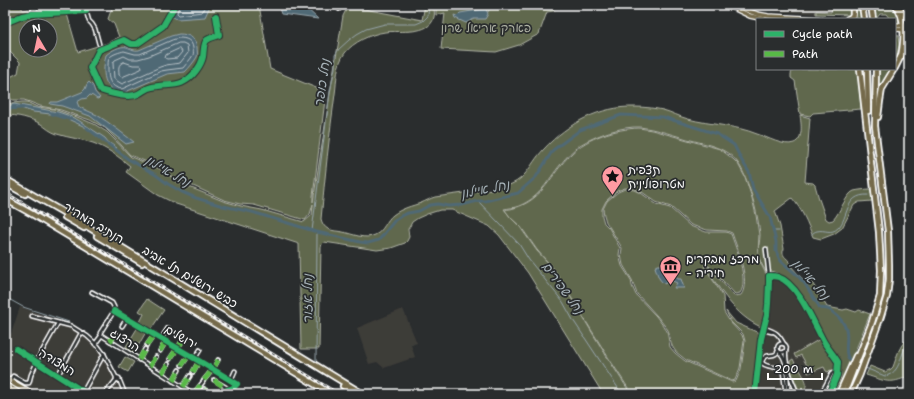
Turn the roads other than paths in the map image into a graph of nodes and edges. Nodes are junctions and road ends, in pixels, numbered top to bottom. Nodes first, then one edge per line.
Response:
1 (35, 5) edge
2 (86, 5) edge
3 (344, 5) edge
4 (727, 5) edge
5 (734, 5) edge
6 (853, 5) edge
7 (862, 5) edge
8 (871, 5) edge
9 (896, 5) edge
10 (339, 9) dead end
11 (86, 11) junction
12 (34, 13) junction
13 (864, 17) edge
14 (759, 18) edge
15 (803, 18) edge
16 (851, 18) edge
17 (855, 18) edge
18 (873, 18) edge
19 (909, 18) edge
20 (5, 23) edge
21 (896, 25) edge
22 (909, 26) edge
23 (902, 27) junction
24 (896, 29) edge
25 (909, 31) edge
26 (99, 44) dead end
27 (901, 57) junction
28 (896, 66) edge
29 (860, 70) edge
30 (867, 70) edge
31 (876, 70) edge
32 (894, 70) edge
33 (5, 179) edge
34 (882, 182) junction
35 (5, 183) edge
36 (873, 185) junction
37 (5, 199) edge
38 (766, 249) dead end
39 (769, 276) junction
40 (92, 292) dead end
41 (114, 311) junction
42 (32, 316) dead end
43 (127, 318) junction
44 (58, 323) junction
45 (122, 326) dead end
46 (168, 328) dead end
47 (763, 329) junction
48 (81, 332) junction
49 (116, 334) dead end
50 (154, 334) junction
51 (101, 335) junction
52 (779, 335) junction
53 (161, 338) junction
54 (183, 340) dead end
55 (110, 341) junction
56 (166, 341) junction
57 (95, 344) junction
58 (148, 345) dead end
59 (779, 345) junction
60 (785, 345) junction
61 (177, 348) junction
62 (16, 349) dead end
63 (146, 349) dead end
64 (200, 350) dead end
65 (160, 351) dead end
66 (786, 351) junction
67 (779, 352) junction
68 (104, 354) junction
69 (189, 355) junction
70 (156, 357) dead end
71 (195, 358) junction
72 (170, 359) dead end
73 (139, 360) junction
74 (218, 360) dead end
75 (199, 361) junction
76 (37, 362) junction
77 (168, 364) dead end
78 (182, 365) dead end
79 (150, 366) junction
80 (213, 369) junction
81 (179, 370) dead end
82 (852, 370) junction
83 (235, 371) dead end
84 (193, 372) dead end
85 (162, 373) junction
86 (838, 373) junction
87 (58, 375) junction
88 (190, 376) dead end
89 (5, 378) edge
90 (117, 379) junction
91 (214, 380) dead end
92 (231, 380) junction
93 (10, 381) junction
94 (173, 381) junction
95 (5, 385) edge
96 (183, 387) junction
97 (204, 390) dead end
98 (229, 390) junction
99 (83, 392) junction
100 (21, 394) edge
101 (32, 394) edge
102 (87, 394) edge
103 (105, 394) edge
104 (124, 394) edge
105 (194, 394) edge
106 (208, 394) edge
107 (217, 394) edge
108 (331, 394) edge
109 (357, 394) edge
110 (363, 394) edge
111 (755, 394) edge
112 (786, 394) edge
113 (789, 394) edge
114 (798, 394) edge
115 (820, 394) edge
116 (829, 394) edge
117 (839, 394) edge
118 (844, 394) edge
119 (851, 394) edge

1 - 12 street
2 - 11 street
3 - 10 street
4 - 14 main road
5 - 15 main road
6 - 16 highway
6 - 17 highway
7 - 13 highway
8 - 18 highway
9 - 19 highway
9 - 23 highway
11 - 12 street
11 - 26 street
12 - 20 street
21 - 23 main road
22 - 23 main road
23 - 24 main road
23 - 25 main road
23 - 27 highway
25 - 27 highway
27 - 28 highway
29 - 36 highway
30 - 36 highway
31 - 34 highway
32 - 34 highway
33 - 110 highway, כביש ירושלים תל אביב
34 - 119 highway
35 - 109 highway, הנתיב המהיר
36 - 82 highway
37 - 108 highway
38 - 39 street
39 - 47 street
39 - 86 street
40 - 41 street, ירושלים
41 - 43 street, ירושלים
41 - 51 street
42 - 44 street
43 - 45 street
43 - 50 street, ירושלים
44 - 48 street
44 - 76 street
46 - 53 street
47 - 52 street
47 - 111 street
48 - 57 street
48 - 87 street
49 - 55 street
50 - 53 street, ירושלים
50 - 58 street, ירושלים
51 - 55 street, הרצוג
51 - 57 street
52 - 59 street
52 - 60 street
53 - 56 street, ירושלים
54 - 61 street, ירושלים
55 - 73 street, הרצוג
56 - 61 street, ירושלים
56 - 65 street, ירושלים
57 - 68 street
59 - 60 street
59 - 67 street
60 - 66 street
61 - 69 street, ירושלים
61 - 72 street, ירושלים
62 - 76 street, המצודה
63 - 73 street, הרצוג
64 - 71 street, ירושלים
66 - 67 street
66 - 114 street
67 - 112 street
67 - 113 street
68 - 90 street
68 - 99 street
69 - 71 street, ירושלים
69 - 78 street, ירושלים
70 - 79 street
71 - 75 street, ירושלים
73 - 79 street, הרצוג
74 - 80 street
75 - 80 street, ירושלים
75 - 84 street, ירושלים
76 - 87 street, המצודה
76 - 93 street
77 - 85 street
79 - 85 street, הרצוג
80 - 92 street, ירושלים
80 - 105 street, הרצוג
81 - 94 street
82 - 117 highway
82 - 118 highway
83 - 92 street
85 - 94 street, הרצוג
86 - 115 street
86 - 116 street
87 - 99 street, המצודה
88 - 96 street
89 - 93 highway
90 - 103 street
90 - 104 street
91 - 98 street
92 - 98 street, ירושלים
93 - 101 highway
94 - 96 street, הרצוג
95 - 100 highway
96 - 105 street, הרצוג
97 - 106 street
98 - 107 street
99 - 102 street, המצודה

